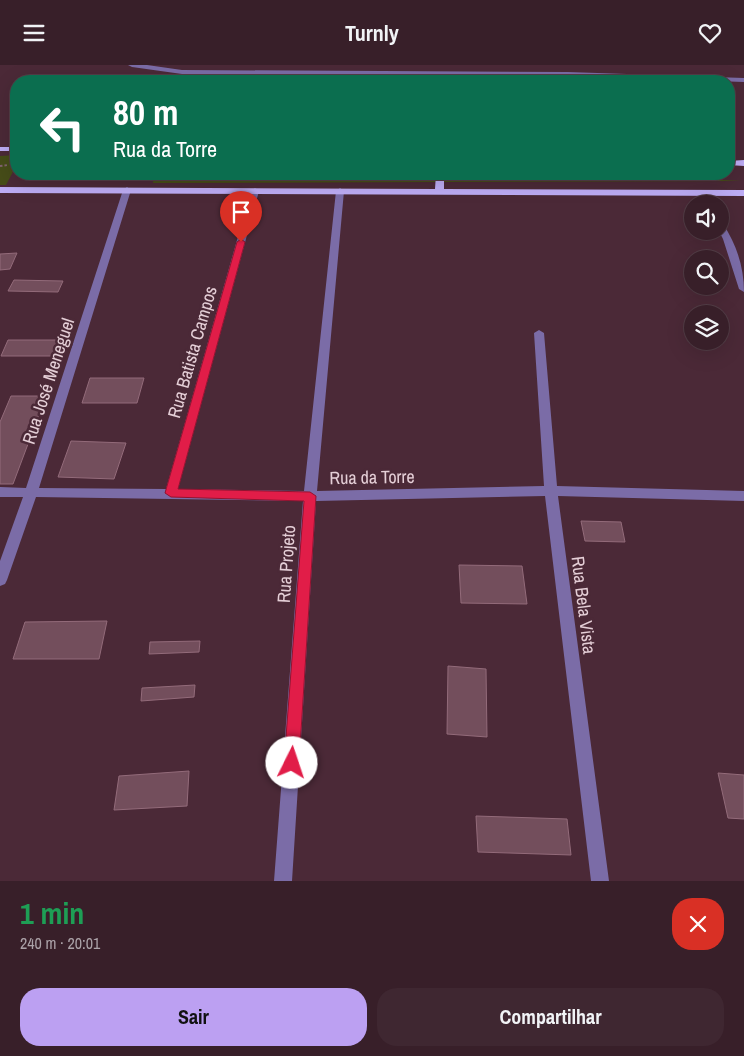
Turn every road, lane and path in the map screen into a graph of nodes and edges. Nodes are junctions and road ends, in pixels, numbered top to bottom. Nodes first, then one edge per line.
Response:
1 (132, 65) edge
2 (184, 69) edge
3 (346, 73) edge
4 (597, 75) edge
5 (440, 180) edge
6 (0, 189) edge
7 (127, 190) junction
8 (255, 191) junction
9 (340, 191) junction
10 (439, 192) junction
11 (700, 193) joint
12 (744, 193) edge
13 (728, 240) edge
14 (744, 289) edge
15 (539, 333) dead end
16 (551, 491) junction
17 (0, 492) edge
18 (31, 492) junction
19 (171, 493) junction
20 (310, 496) junction
21 (744, 496) edge
22 (0, 580) edge
23 (283, 881) edge
24 (600, 881) edge

1 - 2 street
2 - 3 street
3 - 4 street
5 - 10 main road
6 - 7 main road
7 - 8 main road
7 - 18 street, Rua José Meneguel
8 - 9 main road
8 - 19 street, Rua Batista Campos
9 - 10 main road
9 - 20 street, Rua Projeto
10 - 11 main road
11 - 12 main road
13 - 14 street
15 - 16 street, Rua Bela Vista
16 - 20 street, Rua da Torre
16 - 21 street, Rua da Torre
16 - 24 street, Rua Bela Vista
17 - 18 street, Rua da Torre
18 - 19 street, Rua da Torre
18 - 22 street, Rua José Meneguel
19 - 20 street, Rua da Torre
20 - 23 street, Rua Projeto

